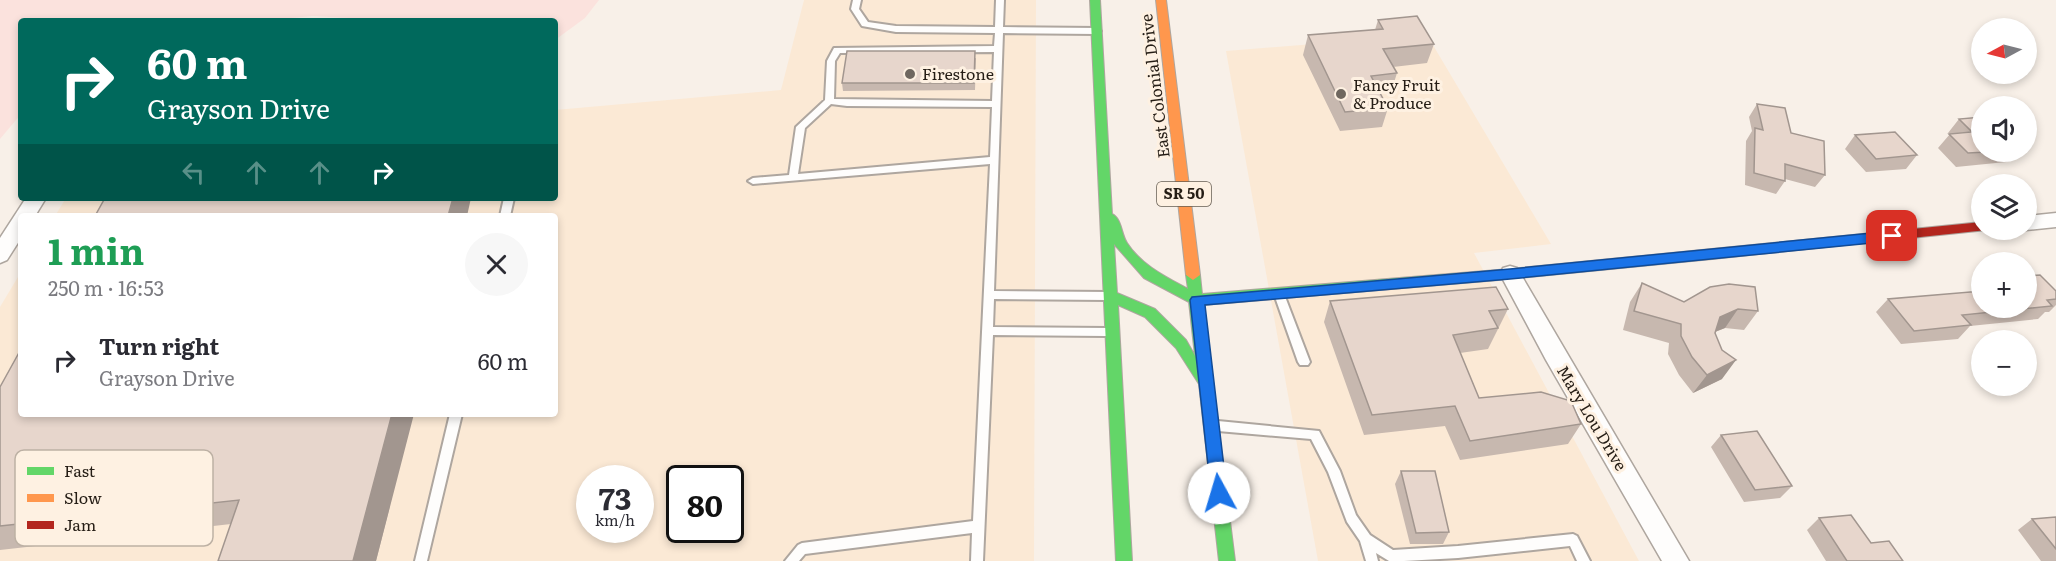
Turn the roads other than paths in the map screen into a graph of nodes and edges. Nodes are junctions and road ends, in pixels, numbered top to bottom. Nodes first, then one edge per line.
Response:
1 (857, 0) edge
2 (1000, 0) edge
3 (1095, 0) edge
4 (1161, 0) edge
5 (1000, 30) junction
6 (1097, 31) junction
7 (999, 49) junction
8 (830, 100) junction
9 (997, 104) junction
10 (995, 160) junction
11 (793, 178) junction
12 (753, 181) dead end
13 (1106, 208) junction
14 (2056, 220) edge
15 (2037, 222) edge
16 (18, 227) edge
17 (1971, 228) edge
18 (0, 255) edge
19 (1510, 274) junction
20 (1279, 293) junction
21 (989, 295) junction
22 (1111, 296) junction
23 (1197, 300) junction
24 (988, 331) junction
25 (1113, 332) junction
26 (1304, 362) dead end
27 (1207, 389) junction
28 (455, 417) edge
29 (1211, 425) junction
30 (979, 526) junction
31 (1366, 539) junction
32 (421, 561) edge
33 (791, 561) edge
34 (977, 561) edge
35 (1124, 561) edge
36 (1227, 561) edge
37 (1372, 561) edge
38 (1584, 561) edge
39 (1676, 561) edge

1 - 5 lane
2 - 5 lane
3 - 6 main road
4 - 23 main road, East Colonial Drive / SR 50
5 - 6 lane
5 - 7 lane
6 - 13 main road
7 - 8 lane
7 - 9 lane
8 - 9 lane
8 - 11 lane
9 - 10 lane
10 - 11 lane
10 - 21 lane
11 - 12 lane
13 - 22 main road
13 - 23 main road
14 - 15 street
16 - 18 street
17 - 19 main road
19 - 20 main road
19 - 39 street, Mary Lou Drive
20 - 23 main road
20 - 26 lane
21 - 22 lane
21 - 24 lane
22 - 25 main road
22 - 27 main road
23 - 27 main road, East Colonial Drive / SR 50
24 - 25 lane
24 - 30 lane
25 - 35 main road
27 - 29 main road, East Colonial Drive / SR 50
28 - 32 lane
29 - 31 lane
29 - 36 main road, East Colonial Drive / SR 50
30 - 33 lane
30 - 34 lane
31 - 37 lane
31 - 38 lane

